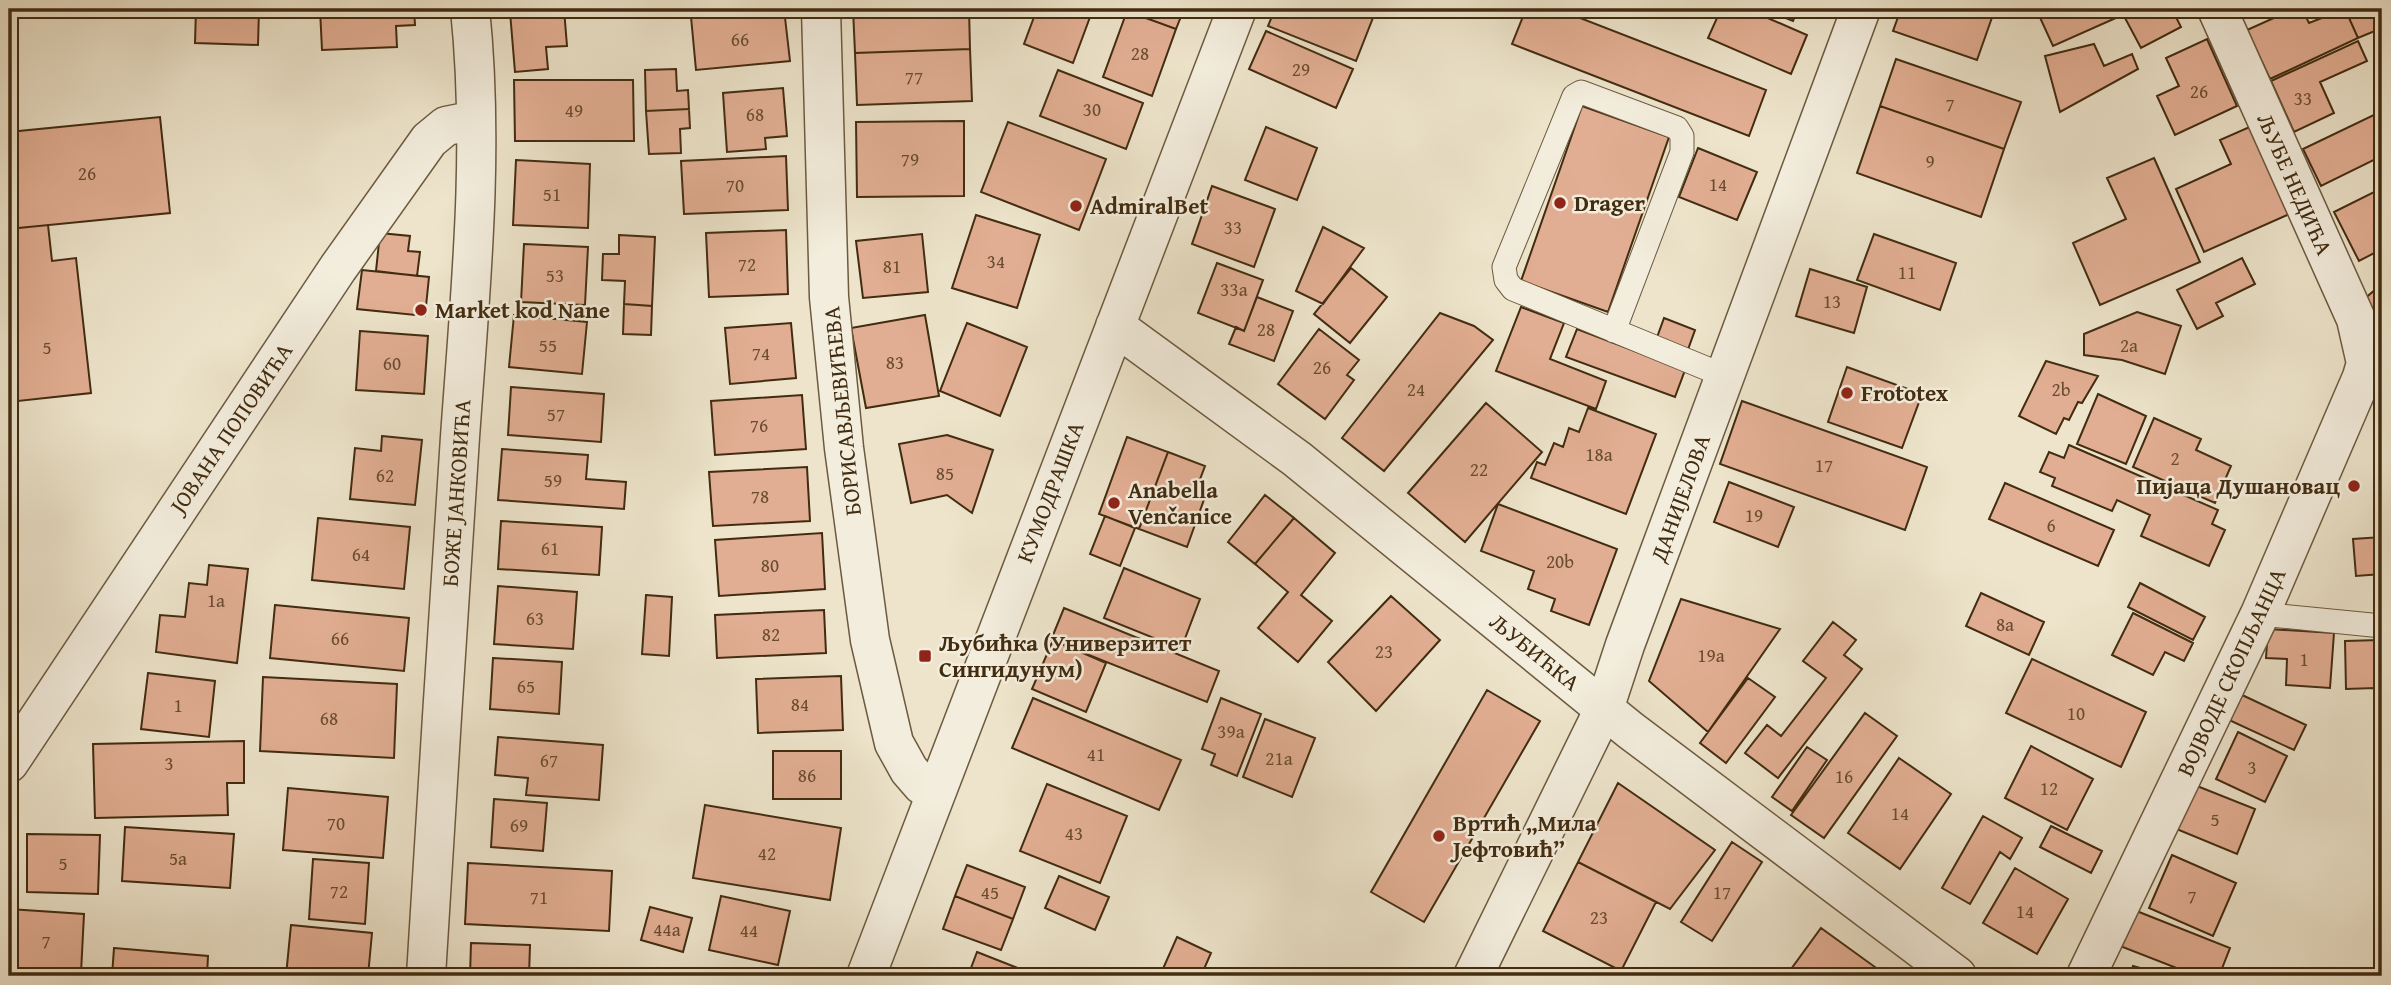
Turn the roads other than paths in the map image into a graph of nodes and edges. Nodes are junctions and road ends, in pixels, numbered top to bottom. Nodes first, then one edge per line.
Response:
1 (470, 9) edge
2 (821, 9) edge
3 (1237, 9) edge
4 (1861, 9) edge
5 (2217, 9) edge
6 (476, 120) junction
7 (1115, 326) junction
8 (1614, 331) junction
9 (2374, 362) edge
10 (1725, 376) junction
11 (2260, 614) junction
12 (2382, 626) edge
13 (1604, 709) junction
14 (9, 764) edge
15 (935, 794) junction
16 (426, 976) edge
17 (866, 976) edge
18 (1473, 976) edge
19 (1957, 976) edge
20 (2086, 976) edge

1 - 6 street, БОЖЕ ЈАНКОВИЋА
2 - 15 street, БОРИСАВЉЕВИЋЕВА
3 - 7 street, КУМОДРАШКА
4 - 10 street, ДАНИЈЕЛОВА
5 - 9 street, ЉУБЕ НЕДИЋА
6 - 14 street, ЈОВАНА ПОПОВИЋА
6 - 16 street, БОЖЕ ЈАНКОВИЋА
7 - 13 street, ЉУБИЋКА
7 - 15 street, КУМОДРАШКА
8 - 8 lane
8 - 10 lane
9 - 11 street, ВОЈВОДЕ СКОПЉАНЦА
10 - 13 street, ДАНИЈЕЛОВА
11 - 12 lane
11 - 20 street, ВОЈВОДЕ СКОПЉАНЦА
13 - 18 street, ДАНИЈЕЛОВА
13 - 19 street, ЉУБИЋКА
15 - 17 street, КУМОДРАШКА

